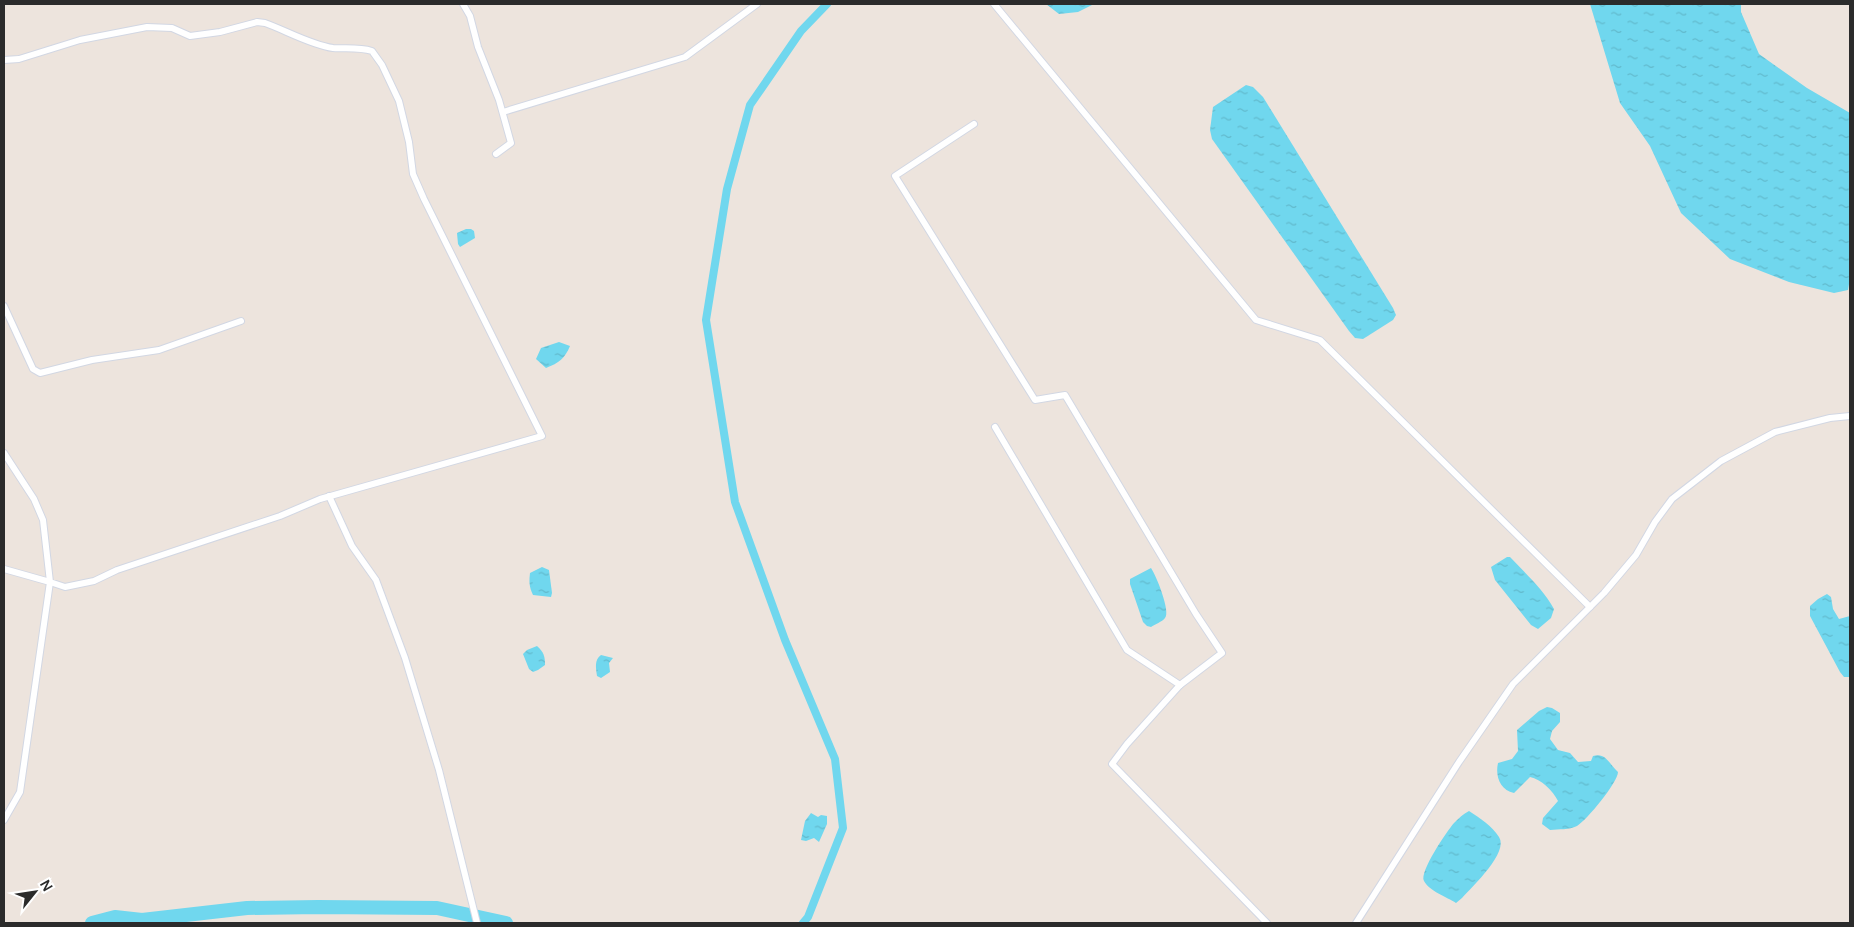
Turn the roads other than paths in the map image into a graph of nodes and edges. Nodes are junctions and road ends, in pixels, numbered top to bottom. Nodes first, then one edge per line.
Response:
1 (463, 4) edge
2 (756, 4) edge
3 (994, 4) edge
4 (4, 60) edge
5 (502, 112) junction
6 (974, 124) dead end
7 (496, 154) dead end
8 (4, 306) edge
9 (241, 321) dead end
10 (1850, 416) edge
11 (995, 426) dead end
12 (4, 453) edge
13 (329, 496) junction
14 (4, 569) edge
15 (50, 582) junction
16 (1590, 607) junction
17 (1180, 685) junction
18 (4, 820) edge
19 (477, 923) edge
20 (1267, 923) edge
21 (1356, 923) edge

1 - 5 street
2 - 5 street
3 - 16 street
4 - 13 street
5 - 7 street
6 - 17 street
8 - 9 street
10 - 16 street
11 - 17 street
12 - 15 street
13 - 15 street
13 - 19 street
14 - 15 street
15 - 18 street
16 - 21 street
17 - 20 street

